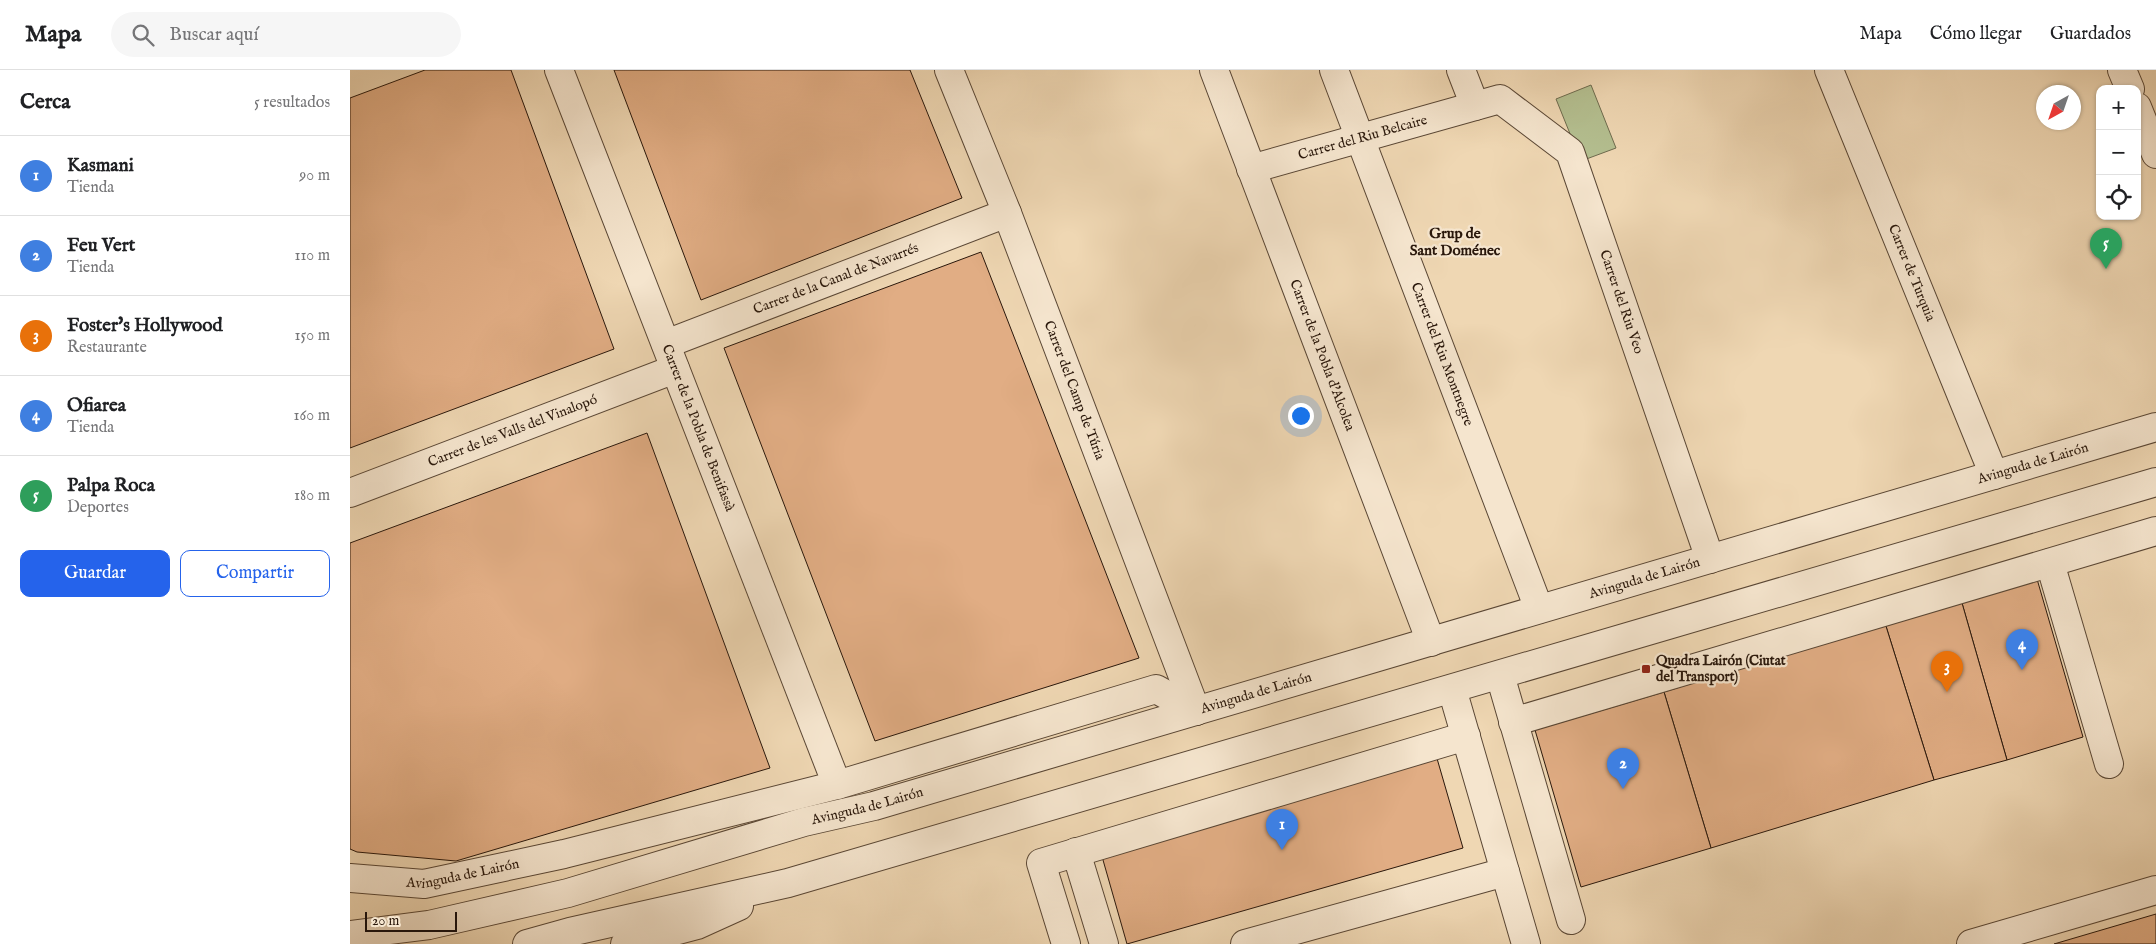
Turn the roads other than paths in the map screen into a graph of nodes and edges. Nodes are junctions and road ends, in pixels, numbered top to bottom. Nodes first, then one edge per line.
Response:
1 (559, 70) edge
2 (949, 70) edge
3 (1214, 70) edge
4 (1334, 70) edge
5 (1461, 70) edge
6 (1829, 70) edge
7 (2122, 70) edge
8 (2128, 85) edge
9 (1475, 106) junction
10 (2141, 117) edge
11 (1360, 138) junction
12 (2156, 154) edge
13 (1251, 169) junction
14 (1007, 214) junction
15 (670, 357) junction
16 (2156, 427) edge
17 (1994, 475) junction
18 (2156, 482) edge
19 (350, 493) edge
20 (2156, 531) edge
21 (1710, 559) junction
22 (2050, 563) junction
23 (1539, 609) junction
24 (1431, 642) junction
25 (1500, 675) junction
26 (1452, 689) junction
27 (1196, 711) junction
28 (1514, 722) junction
29 (1466, 736) junction
30 (2109, 764) dead end
31 (837, 785) junction
32 (793, 794) junction
33 (804, 822) junction
34 (1076, 852) junction
35 (1505, 872) junction
36 (350, 878) edge
37 (788, 883) junction
38 (2156, 890) edge
39 (1571, 920) dead end
40 (350, 936) edge
41 (527, 944) edge
42 (625, 944) edge
43 (1066, 944) edge
44 (1104, 944) edge
45 (1245, 944) edge
46 (1526, 944) edge
47 (1971, 944) edge

1 - 15 street, Carrer de la Pobla de Benifassà
2 - 14 street, Carrer del Camp de Túria
3 - 13 street, Carrer de la Pobla d'Alcolea
4 - 11 street, Carrer del Riu Montnegre
5 - 9 street
6 - 17 street, Carrer de Turquia
7 - 8 street
9 - 11 street, Carrer del Riu Belcaire
9 - 21 street, Carrer del Riu Veo
10 - 12 street
11 - 13 street, Carrer del Riu Belcaire
11 - 23 street, Carrer del Riu Montnegre
13 - 24 street, Carrer de la Pobla d'Alcolea
14 - 15 street, Carrer de la Canal de Navarrés
14 - 27 street, Carrer del Camp de Túria
15 - 19 street, Carrer de les Valls del Vinalopó
15 - 31 street, Carrer de la Pobla de Benifassà
16 - 17 street, Avinguda de Lairón
17 - 21 street, Avinguda de Lairón
18 - 25 street
20 - 22 street
21 - 23 street, Avinguda de Lairón
22 - 28 street
22 - 30 street
23 - 24 street, Avinguda de Lairón
24 - 27 street, Avinguda de Lairón
25 - 26 street
25 - 28 street
26 - 29 street
26 - 37 street
27 - 31 street, Avinguda de Lairón
27 - 33 street, Avinguda de Lairón
28 - 39 street
29 - 34 street
29 - 35 street
31 - 32 street, Avinguda de Lairón
32 - 33 street
32 - 36 street, Avinguda de Lairón
33 - 40 street, Avinguda de Lairón
34 - 43 street
34 - 44 street
35 - 45 street
35 - 46 street
37 - 41 street
37 - 42 street
38 - 47 street

